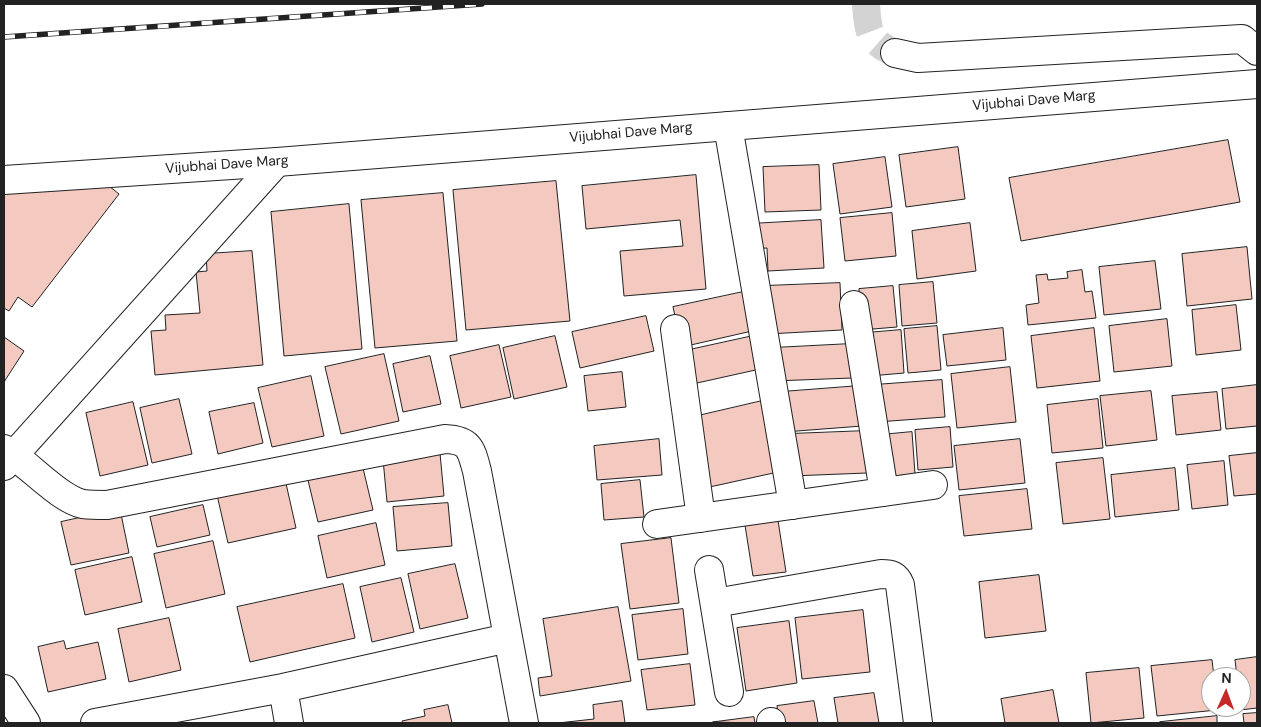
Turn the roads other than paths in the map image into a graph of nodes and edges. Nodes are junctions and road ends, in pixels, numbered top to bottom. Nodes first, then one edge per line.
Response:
1 (1257, 50) edge
2 (895, 53) tunnel mouth
3 (1257, 84) edge
4 (728, 126) junction
5 (277, 162) junction
6 (4, 180) edge
7 (854, 305) dead end
8 (675, 328) dead end
9 (7, 456) edge
10 (933, 485) dead end
11 (884, 492) junction
12 (792, 505) junction
13 (701, 518) junction
14 (657, 524) dead end
15 (709, 570) dead end
16 (715, 603) junction
17 (508, 638) junction
18 (283, 688) junction
19 (4, 689) edge
20 (729, 692) dead end
21 (26, 723) edge
22 (95, 723) edge
23 (289, 723) edge
24 (524, 723) edge
25 (918, 723) edge

1 - 2 street
3 - 4 street, Vijubhai Dave Marg
4 - 5 street, Vijubhai Dave Marg
4 - 12 street
5 - 6 street, Vijubhai Dave Marg
5 - 9 street
7 - 11 street
8 - 13 street
9 - 17 street
10 - 11 street
11 - 12 street
12 - 13 street
13 - 14 street
15 - 16 street
16 - 20 street
16 - 25 street
17 - 18 street
17 - 24 street
18 - 22 street
18 - 23 street
19 - 21 street

